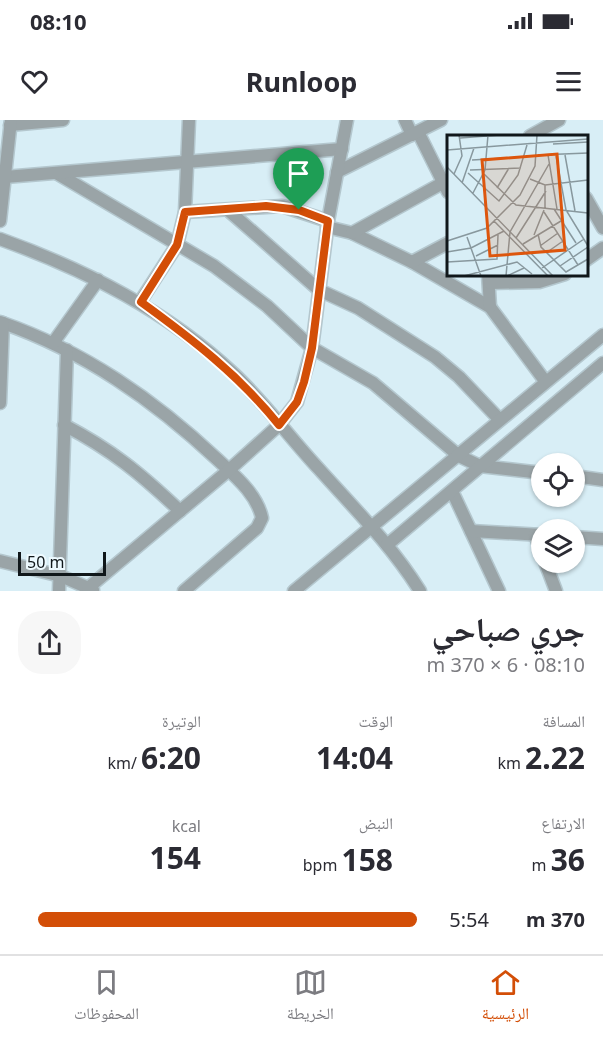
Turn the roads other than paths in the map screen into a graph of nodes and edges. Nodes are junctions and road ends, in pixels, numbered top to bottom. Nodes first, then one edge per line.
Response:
1 (63, 120) edge
2 (189, 120) edge
3 (347, 120) edge
4 (405, 120) edge
5 (441, 120) edge
6 (559, 120) edge
7 (11, 123) edge
8 (550, 132) edge
9 (415, 134) junction
10 (535, 135) edge
11 (342, 149) junction
12 (188, 162) junction
13 (337, 172) junction
14 (58, 174) junction
15 (5, 177) junction
16 (447, 185) edge
17 (588, 202) edge
18 (228, 210) junction
19 (185, 212) junction
20 (0, 221) edge
21 (328, 224) junction
22 (603, 228) edge
23 (352, 233) junction
24 (0, 239) edge
25 (447, 244) edge
26 (177, 245) junction
27 (603, 248) edge
28 (588, 259) edge
29 (412, 262) junction
30 (560, 276) edge
31 (489, 279) edge
32 (98, 280) junction
33 (319, 290) junction
34 (141, 302) junction
35 (490, 307) junction
36 (2, 323) edge
37 (603, 335) edge
38 (53, 343) junction
39 (312, 348) junction
40 (67, 350) junction
41 (603, 363) edge
42 (545, 381) junction
43 (0, 403) edge
44 (499, 419) junction
45 (64, 425) junction
46 (279, 425) junction
47 (459, 456) junction
48 (480, 465) junction
49 (229, 470) junction
50 (531, 471) edge
51 (585, 478) edge
52 (603, 480) edge
53 (452, 491) junction
54 (180, 511) junction
55 (373, 529) junction
56 (471, 531) junction
57 (531, 535) edge
58 (585, 538) edge
59 (603, 539) edge
60 (387, 546) junction
61 (0, 561) edge
62 (549, 573) edge
63 (61, 576) junction
64 (91, 589) edge
65 (59, 591) edge
66 (184, 591) edge
67 (294, 591) edge
68 (420, 591) edge
69 (499, 591) edge
70 (556, 591) edge

1 - 7 street
2 - 12 street
3 - 11 street
4 - 9 street
5 - 9 street
6 - 8 street
7 - 15 street
8 - 10 street
9 - 13 street
9 - 16 street
11 - 12 street
11 - 13 street
12 - 14 street
12 - 19 street
13 - 21 street
14 - 15 street
14 - 26 street
15 - 20 street
16 - 23 street
17 - 22 street
18 - 19 street
18 - 21 street
18 - 33 street
19 - 26 street
21 - 23 street
21 - 33 street
23 - 29 street
24 - 32 street
25 - 29 street
26 - 34 street
26 - 39 street
27 - 28 street
29 - 35 street
30 - 31 street
31 - 35 street
32 - 34 street
32 - 38 street
33 - 39 street
33 - 44 street
34 - 46 street
35 - 42 street
36 - 38 street
36 - 43 street
37 - 42 street
38 - 40 street
39 - 46 street
39 - 47 street
40 - 45 street
40 - 49 street
41 - 48 street
42 - 44 street
44 - 47 street
45 - 54 street
45 - 63 street
46 - 49 street
46 - 55 street
47 - 48 street
47 - 55 street
48 - 50 street
48 - 53 street
49 - 54 street
49 - 66 street
51 - 52 street
53 - 56 street
53 - 60 street
54 - 64 street
55 - 60 street
55 - 67 street
56 - 57 street
56 - 69 street
58 - 59 street
60 - 68 street
61 - 63 street
62 - 70 street
63 - 64 street
63 - 65 street

